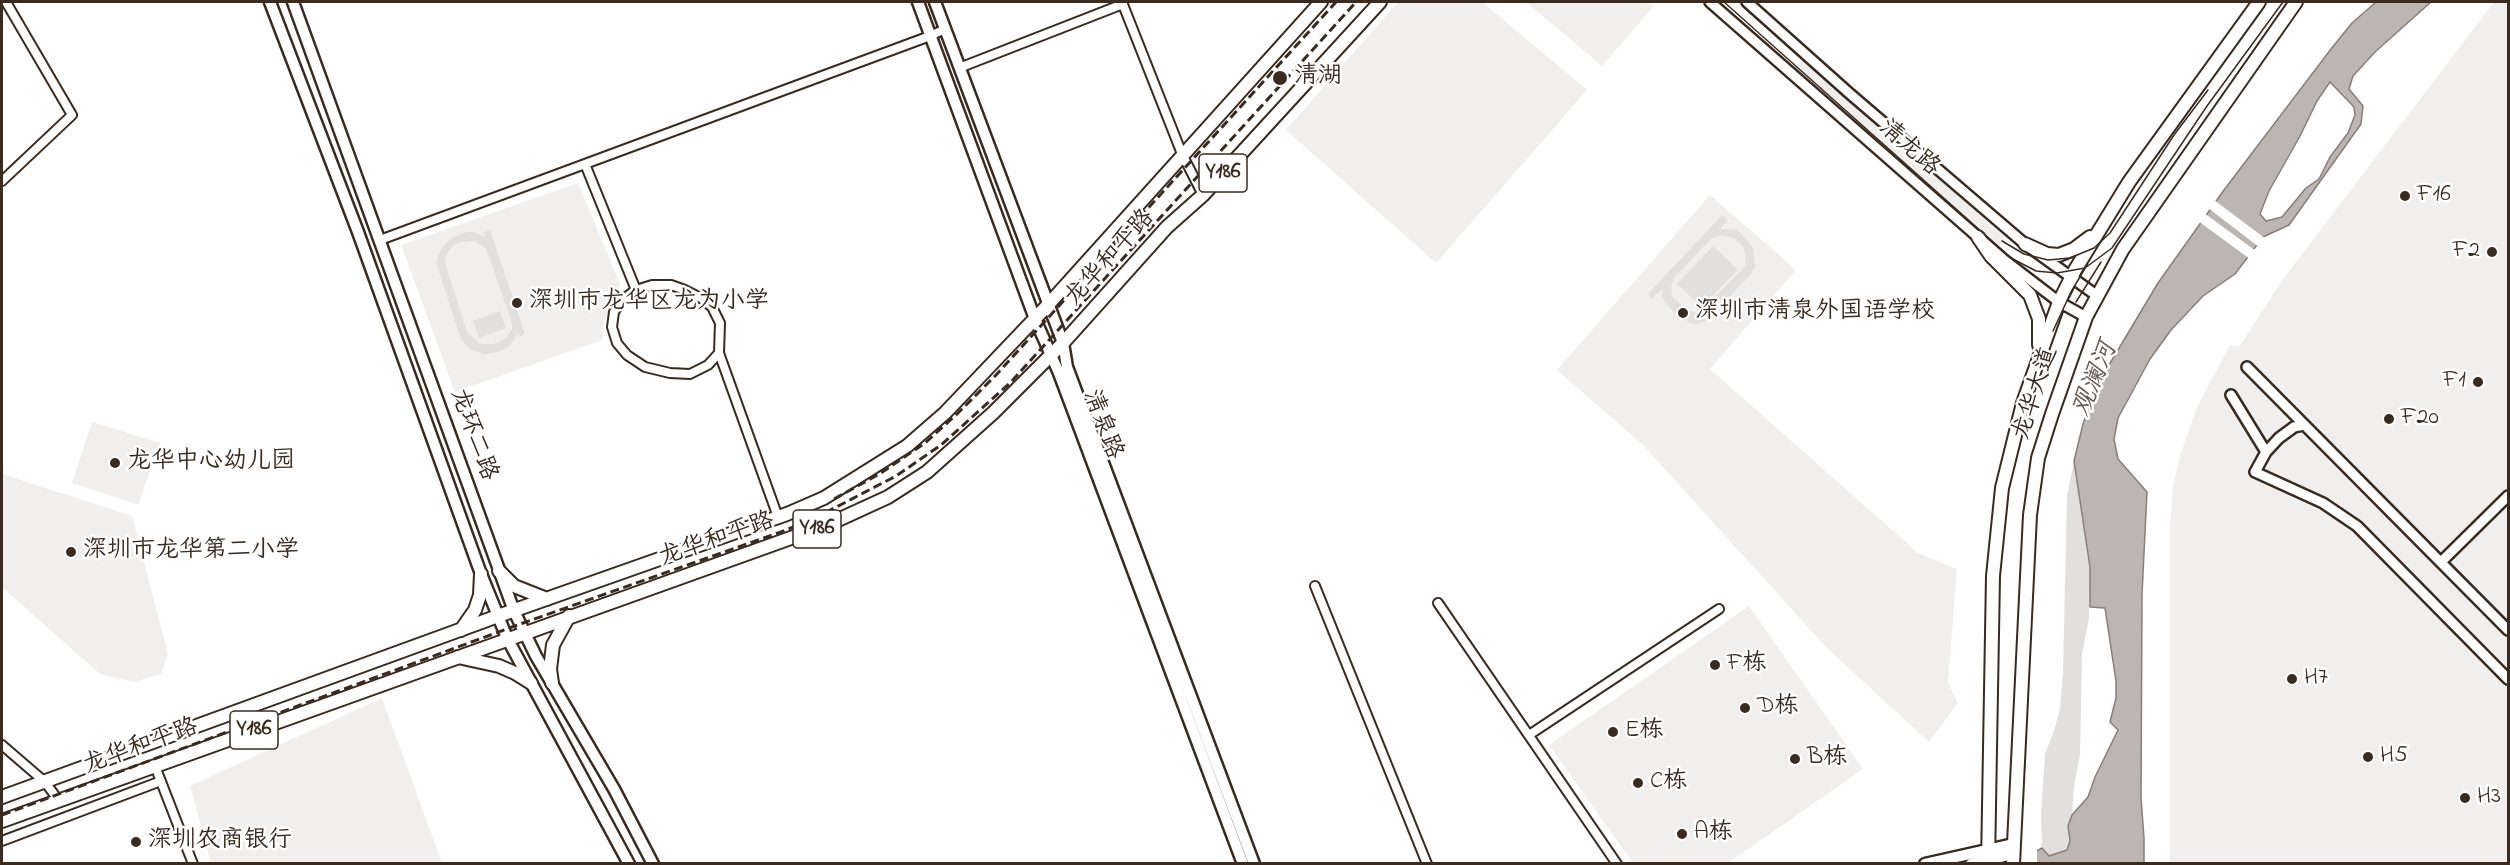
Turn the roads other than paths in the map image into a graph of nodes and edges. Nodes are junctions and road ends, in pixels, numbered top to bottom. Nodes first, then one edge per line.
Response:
1 (6, 2) edge
2 (270, 2) edge
3 (293, 2) edge
4 (918, 2) edge
5 (935, 2) edge
6 (1321, 2) edge
7 (1380, 2) edge
8 (1710, 2) edge
9 (1747, 2) edge
10 (2259, 2) edge
11 (2296, 2) edge
12 (1123, 3) edge
13 (945, 29) junction
14 (930, 36) junction
15 (959, 68) junction
16 (1182, 154) junction
17 (585, 164) junction
18 (2, 181) edge
19 (1203, 195) junction
20 (2104, 223) junction
21 (1978, 237) junction
22 (380, 240) junction
23 (2025, 244) junction
24 (2070, 277) junction
25 (636, 290) junction
26 (2096, 295) junction
27 (2059, 302) junction
28 (1047, 306) junction
29 (2086, 317) junction
30 (1035, 319) junction
31 (1063, 343) junction
32 (719, 354) junction
33 (1050, 355) junction
34 (2038, 363) junction
35 (2247, 367) dead end
36 (2231, 395) dead end
37 (2304, 424) junction
38 (2266, 452) junction
39 (2508, 496) edge
40 (778, 517) junction
41 (2441, 562) junction
42 (499, 571) junction
43 (481, 574) junction
44 (1314, 586) dead end
45 (547, 599) junction
46 (1438, 603) dead end
47 (1719, 609) dead end
48 (514, 611) junction
49 (498, 616) junction
50 (569, 616) junction
51 (461, 630) junction
52 (2508, 630) edge
53 (523, 632) junction
54 (507, 638) junction
55 (457, 657) junction
56 (2508, 679) edge
57 (531, 683) junction
58 (552, 683) junction
59 (1529, 735) junction
60 (2, 745) edge
61 (155, 765) junction
62 (161, 781) junction
63 (45, 782) junction
64 (2, 797) edge
65 (59, 801) junction
66 (2, 821) edge
67 (2, 841) edge
68 (2013, 854) edge
69 (1988, 858) edge
70 (193, 864) edge
71 (629, 864) edge
72 (653, 864) edge
73 (1243, 864) edge
74 (1254, 864) edge
75 (1428, 864) edge
76 (1617, 864) edge
77 (1925, 864) edge
78 (1971, 864) edge

1 - 18 street
2 - 43 main road, 龙环二路
3 - 22 main road, 龙环二路
4 - 14 main road, 清泉路
5 - 13 main road, 清泉路
6 - 16 main road, 龙华和平路 / Y186
7 - 19 main road, 龙华和平路 / Y186
8 - 21 street, 清龙路
9 - 23 street, 清龙路
10 - 20 main road, 龙华大道
11 - 26 main road, 龙华大道
12 - 15 street
12 - 16 street
13 - 14 street
13 - 15 main road, 清泉路
14 - 17 street
14 - 30 main road, 清泉路
15 - 28 main road, 清泉路
16 - 19 street
16 - 28 main road, 龙华和平路 / Y186
17 - 22 street
17 - 25 street
19 - 31 main road, 龙华和平路 / Y186
20 - 23 main road
20 - 24 main road, 龙华大道
21 - 27 street, 清龙路
21 - 34 main road
22 - 42 main road, 龙环二路
23 - 24 street, 清龙路
24 - 26 street, 清龙路
24 - 27 main road, 龙华大道
25 - 32 street
25 - 32 street
26 - 29 main road, 龙华大道
27 - 29 street, 清龙路
27 - 34 main road, 龙华大道
28 - 30 main road, 龙华和平路 / Y186
28 - 31 main road, 清泉路
29 - 68 main road, 龙华大道
30 - 33 main road, 清泉路
30 - 40 main road, 龙华和平路 / Y186
31 - 33 main road, 龙华和平路 / Y186
31 - 74 main road, 清泉路
32 - 40 street
33 - 50 main road, 龙华和平路 / Y186
33 - 73 main road, 清泉路
34 - 69 main road, 龙华大道
35 - 37 street
36 - 38 street
37 - 38 street
37 - 41 street
38 - 56 street
39 - 41 street
40 - 45 main road, 龙华和平路 / Y186
41 - 52 street
42 - 45 main road
42 - 48 main road, 龙环二路
43 - 49 main road, 龙环二路
43 - 51 main road
44 - 75 street
45 - 48 main road, 龙华和平路 / Y186
46 - 59 street
47 - 59 street
48 - 49 main road, 龙华和平路 / Y186
48 - 53 main road, 龙环二路
49 - 51 main road, 龙华和平路 / Y186
49 - 54 main road, 龙环二路
50 - 53 main road, 龙华和平路 / Y186
50 - 58 main road
51 - 63 main road, 龙华和平路 / Y186
53 - 54 main road, 龙华和平路 / Y186
53 - 58 main road, 龙环二路
54 - 55 main road, 龙华和平路 / Y186
54 - 57 main road, 龙环二路
55 - 57 main road
55 - 61 main road, 龙华和平路 / Y186
57 - 71 main road, 龙环二路
58 - 72 main road, 龙环二路
59 - 76 street
60 - 63 street
61 - 62 street
61 - 65 main road, 龙华和平路 / Y186
62 - 67 street
62 - 70 street
63 - 64 main road, 龙华和平路 / Y186
63 - 65 street
65 - 66 main road, 龙华和平路 / Y186
68 - 69 main road
69 - 77 main road
69 - 78 main road

